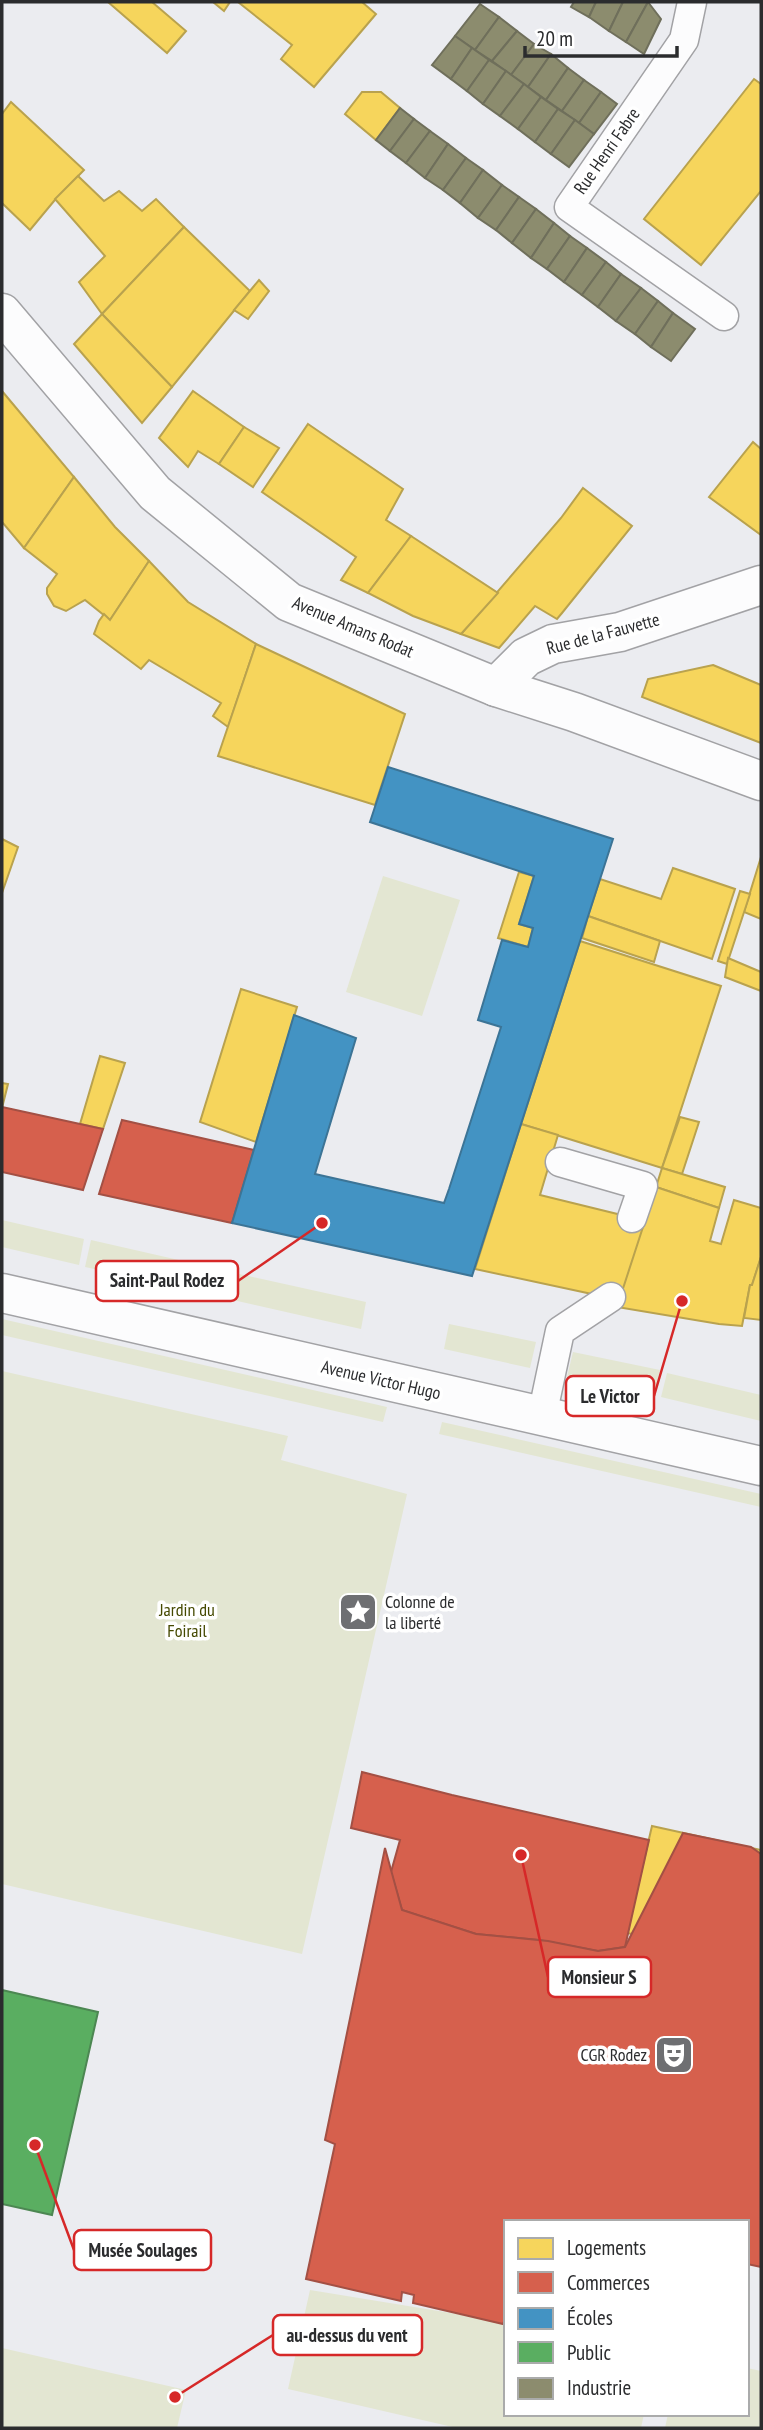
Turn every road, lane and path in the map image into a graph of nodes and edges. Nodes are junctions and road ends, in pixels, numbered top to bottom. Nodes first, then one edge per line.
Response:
1 (692, 2) edge
2 (2, 313) edge
3 (724, 316) dead end
4 (761, 585) edge
5 (496, 687) junction
6 (761, 781) edge
7 (560, 1162) dead end
8 (632, 1218) dead end
9 (2, 1293) edge
10 (611, 1297) dead end
11 (542, 1416) junction
12 (761, 1466) edge

1 - 3 lane, Rue Henri Fabre
2 - 5 main road, Avenue Amans Rodat
4 - 5 main road, Rue de la Fauvette
5 - 6 main road, Avenue Amans Rodat
7 - 8 lane
9 - 11 main road, Avenue Victor Hugo
10 - 11 lane
11 - 12 main road, Avenue Victor Hugo

